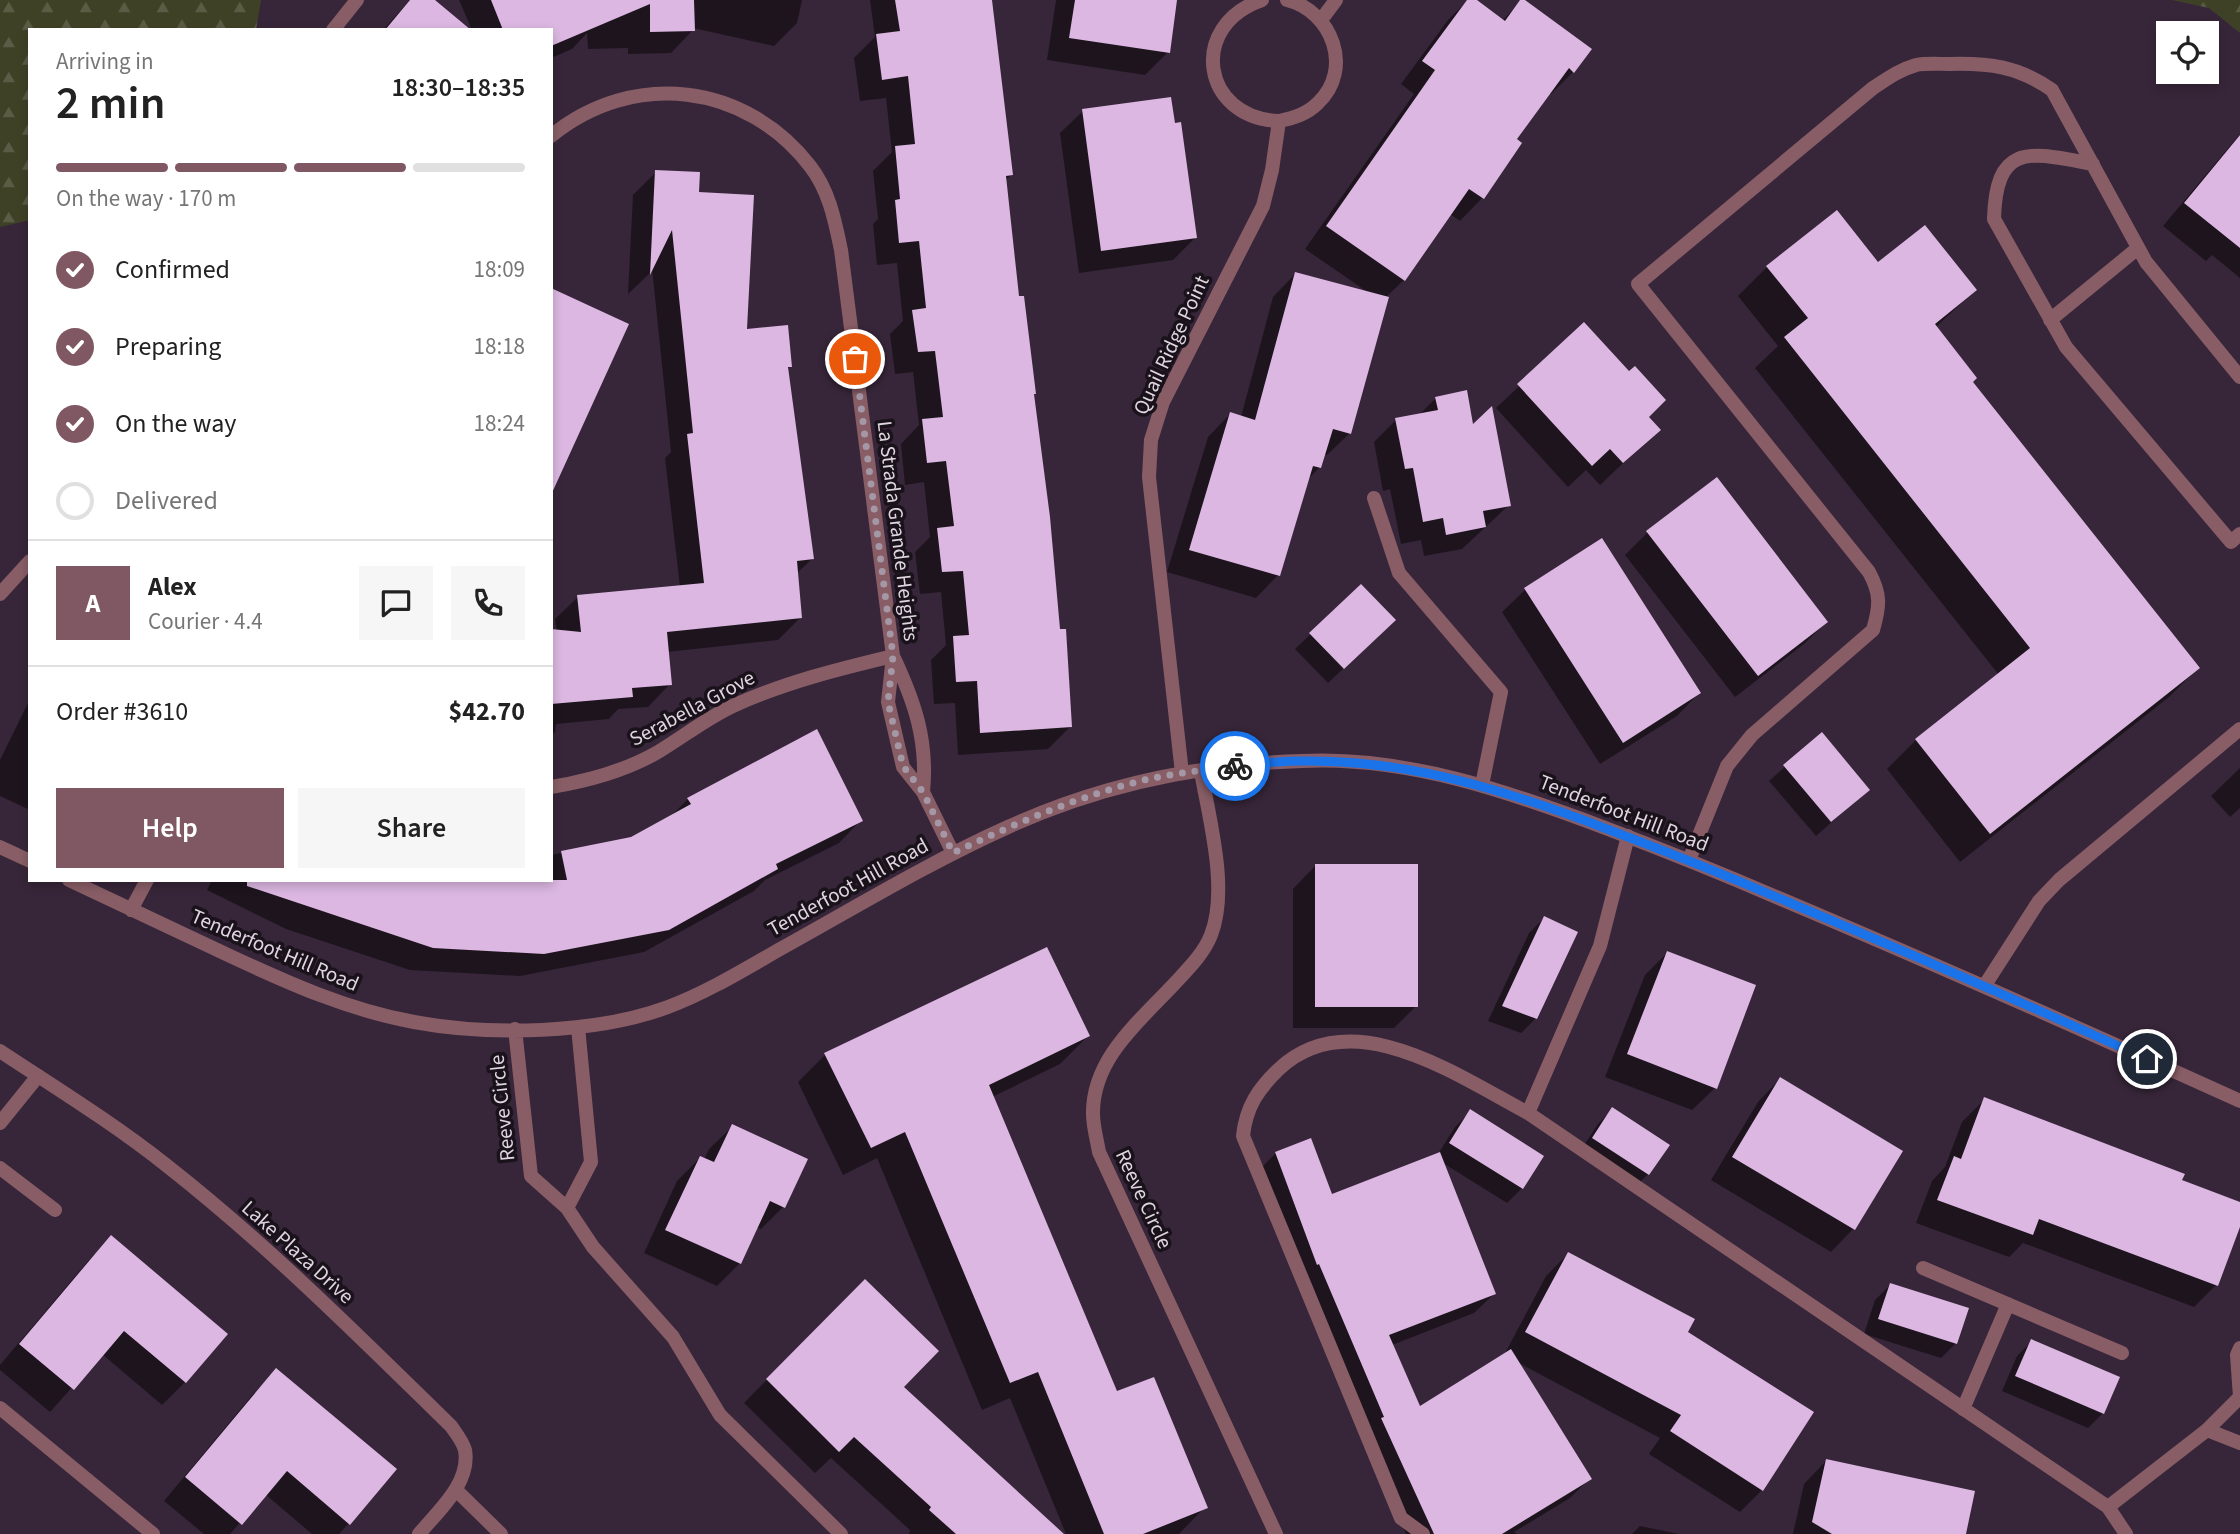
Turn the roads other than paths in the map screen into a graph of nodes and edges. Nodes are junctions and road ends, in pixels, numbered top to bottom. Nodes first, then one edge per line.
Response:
1 (357, 0) edge
2 (1262, 0) edge
3 (1287, 0) edge
4 (1336, 0) edge
5 (1321, 20) junction
6 (335, 28) edge
7 (1279, 121) junction
8 (553, 134) edge
9 (2093, 164) junction
10 (2138, 248) junction
11 (2050, 320) junction
12 (2240, 377) edge
13 (1374, 498) dead end
14 (2240, 534) edge
15 (28, 563) edge
16 (0, 594) edge
17 (893, 656) junction
18 (2240, 729) edge
19 (1201, 771) junction
20 (1182, 774) junction
21 (1482, 785) junction
22 (553, 786) edge
23 (923, 792) junction
24 (1628, 836) junction
25 (0, 847) edge
26 (953, 853) junction
27 (28, 860) edge
28 (1689, 860) junction
29 (73, 882) edge
30 (146, 882) edge
31 (131, 910) junction
32 (1985, 985) junction
33 (578, 1027) junction
34 (515, 1029) junction
35 (0, 1051) edge
36 (38, 1076) junction
37 (2240, 1101) edge
38 (1528, 1113) junction
39 (0, 1124) edge
40 (0, 1168) edge
41 (567, 1208) junction
42 (55, 1210) dead end
43 (1923, 1268) dead end
44 (2008, 1304) junction
45 (2240, 1348) edge
46 (2122, 1353) dead end
47 (2240, 1397) edge
48 (0, 1408) edge
49 (1963, 1409) junction
50 (2207, 1430) junction
51 (2240, 1443) edge
52 (456, 1490) junction
53 (2108, 1507) junction
54 (153, 1534) edge
55 (419, 1534) edge
56 (501, 1534) edge
57 (841, 1534) edge
58 (1276, 1534) edge
59 (1423, 1534) edge
60 (2126, 1534) edge

1 - 6 street
2 - 7 street
3 - 5 street
4 - 5 street
5 - 7 street
7 - 20 street, Quail Ridge Point
8 - 17 street, La Strada Grande Heights
9 - 10 street
9 - 11 street
9 - 28 street
10 - 11 street
10 - 12 street
11 - 14 street
13 - 21 street
15 - 16 street
17 - 22 street, Serabella Grove
17 - 23 street, La Strada Grande Heights
17 - 23 street, La Strada Grande Heights
18 - 32 street
19 - 20 street, Tenderfoot Hill Road
19 - 21 street, Tenderfoot Hill Road
19 - 58 street, Reeve Circle
20 - 26 street, Tenderfoot Hill Road
21 - 24 street, Tenderfoot Hill Road
23 - 26 street, La Strada Grande Heights
24 - 28 street, Tenderfoot Hill Road
24 - 38 street
25 - 27 street
26 - 33 street, Tenderfoot Hill Road
28 - 32 street, Tenderfoot Hill Road
29 - 31 street, Tenderfoot Hill Road
30 - 31 street
31 - 34 street, Tenderfoot Hill Road
32 - 37 street, Tenderfoot Hill Road
33 - 34 street, Tenderfoot Hill Road
33 - 41 street
34 - 41 street, Reeve Circle
35 - 36 street, Lake Plaza Drive
36 - 39 street
36 - 52 street, Lake Plaza Drive
38 - 49 street
38 - 59 street
40 - 42 street
41 - 57 street, Reeve Circle
43 - 44 street
44 - 46 street
44 - 49 street
45 - 47 street
47 - 50 street
48 - 54 street
49 - 53 street
50 - 51 street
50 - 53 street
52 - 55 street, Lake Plaza Drive
52 - 56 street
53 - 60 street

